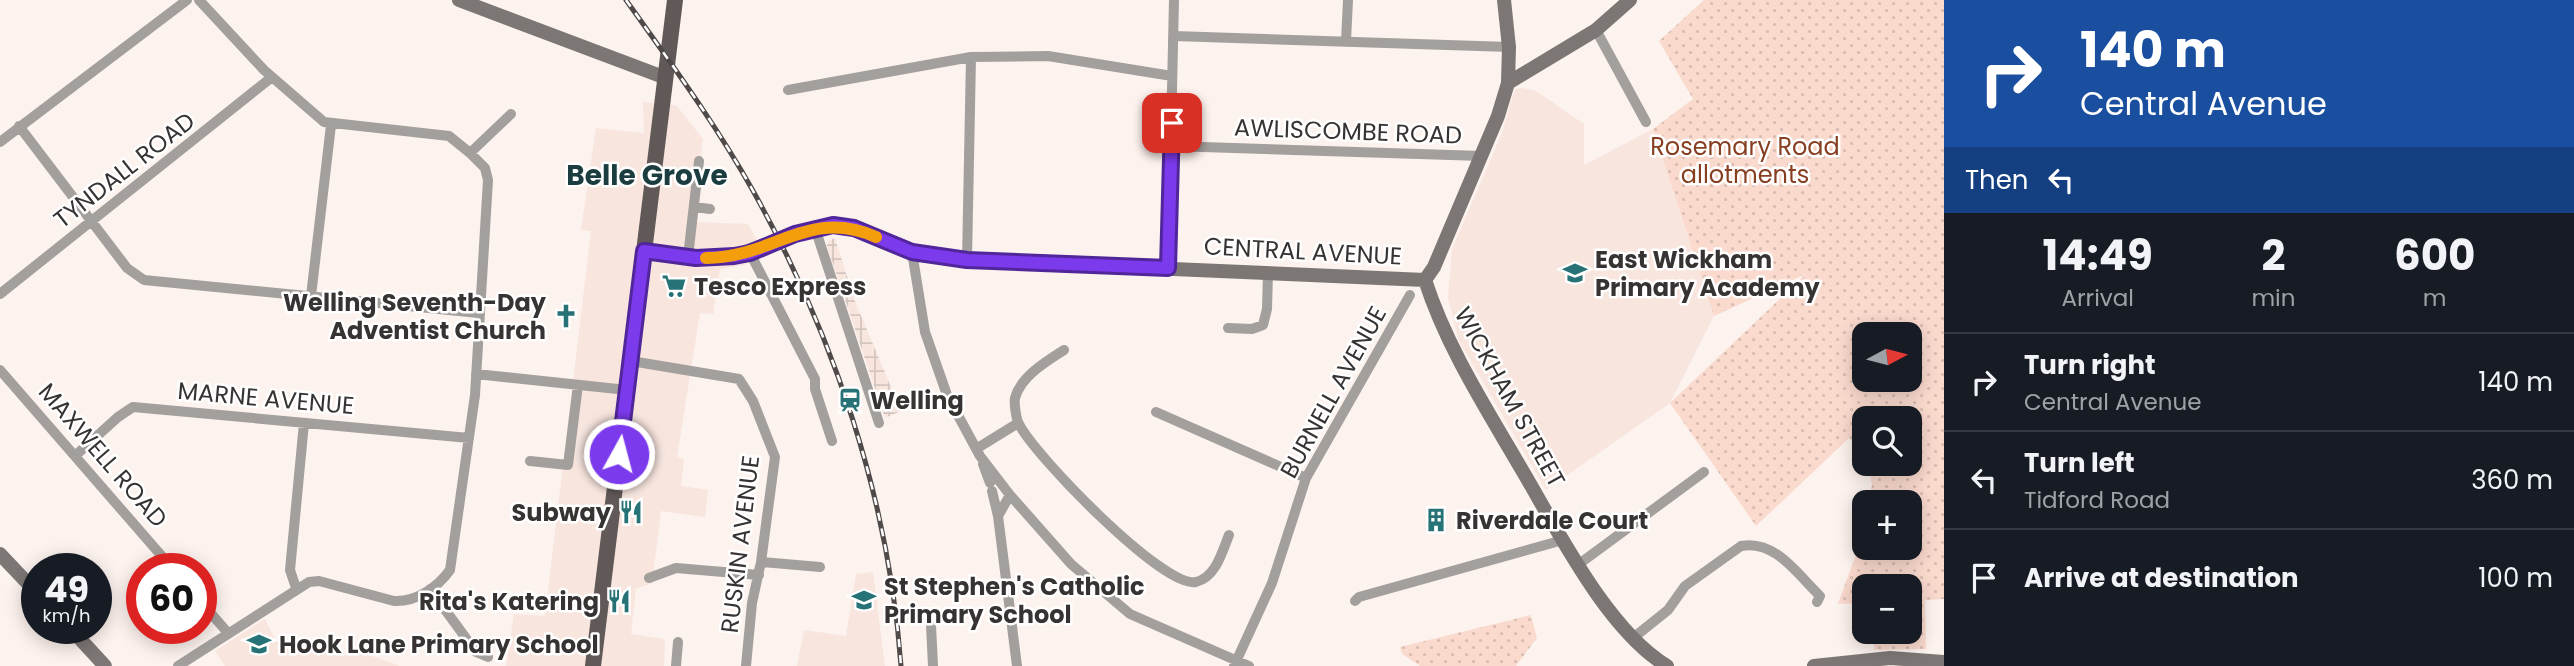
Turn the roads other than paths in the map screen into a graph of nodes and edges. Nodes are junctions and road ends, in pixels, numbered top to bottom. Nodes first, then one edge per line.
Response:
1 (187, 0) edge
2 (199, 0) edge
3 (459, 0) edge
4 (675, 0) edge
5 (1174, 0) edge
6 (1348, 0) edge
7 (1504, 0) edge
8 (1630, 0) edge
9 (1596, 30) junction
10 (1174, 36) junction
11 (1346, 41) junction
12 (1509, 47) junction
13 (971, 57) junction
14 (1172, 76) junction
15 (272, 77) junction
16 (666, 78) junction
17 (1508, 83) junction
18 (788, 90) dead end
19 (511, 114) dead end
20 (1646, 122) dead end
21 (331, 125) junction
22 (19, 126) junction
23 (0, 142) edge
24 (1171, 146) junction
25 (470, 153) junction
26 (1482, 156) junction
27 (699, 161) dead end
28 (694, 207) junction
29 (710, 209) dead end
30 (93, 221) junction
31 (815, 228) junction
32 (644, 251) junction
33 (912, 252) junction
34 (750, 253) junction
35 (688, 257) junction
36 (967, 260) junction
37 (1168, 268) junction
38 (1268, 272) junction
39 (1425, 280) junction
40 (0, 294) edge
41 (1410, 295) dead end
42 (311, 296) junction
43 (479, 313) junction
44 (1228, 328) dead end
45 (1064, 350) dead end
46 (631, 360) junction
47 (0, 370) edge
48 (475, 374) junction
49 (578, 385) junction
50 (627, 390) junction
51 (1156, 412) dead end
52 (304, 423) junction
53 (879, 423) dead end
54 (1018, 423) junction
55 (469, 438) junction
56 (832, 441) dead end
57 (978, 452) junction
58 (76, 456) junction
59 (530, 461) dead end
60 (1704, 472) dead end
61 (1306, 478) junction
62 (1010, 495) junction
63 (998, 516) junction
64 (1229, 535) dead end
65 (1563, 540) junction
66 (159, 553) edge
67 (0, 554) edge
68 (761, 562) junction
69 (1579, 564) junction
70 (820, 567) dead end
71 (759, 575) junction
72 (21, 576) edge
73 (649, 578) dead end
74 (296, 588) junction
75 (430, 589) junction
76 (1355, 601) dead end
77 (1817, 602) dead end
78 (217, 620) edge
79 (931, 625) dead end
80 (228, 633) junction
81 (1633, 638) junction
82 (678, 642) dead end
83 (84, 644) edge
84 (488, 657) dead end
85 (1944, 662) edge
86 (1235, 663) edge
87 (1852, 664) edge
88 (1659, 665) edge
89 (105, 666) edge
90 (178, 666) edge
91 (593, 666) edge
92 (676, 666) edge
93 (746, 666) edge
94 (933, 666) edge
95 (1017, 666) edge
96 (1249, 666) edge
97 (1814, 666) edge

1 - 22 street
2 - 15 street
3 - 16 street
4 - 16 main road
5 - 10 street
6 - 11 street
7 - 12 street
8 - 9 street
9 - 17 street
9 - 20 street
10 - 11 street
10 - 14 street
11 - 12 street
12 - 17 street
13 - 14 street
13 - 18 street
13 - 36 street
14 - 24 street
15 - 21 street
15 - 30 street, TYNDALL ROAD
16 - 32 main road
17 - 26 street
19 - 25 street
21 - 25 street
21 - 42 street
22 - 23 street
22 - 30 street
24 - 26 street, AWLISCOMBE ROAD
24 - 37 street
25 - 43 street
26 - 39 street
27 - 28 street
28 - 29 street
28 - 35 street
30 - 40 street, TYNDALL ROAD
30 - 42 street
31 - 33 street, CENTRAL AVENUE
31 - 34 street, CENTRAL AVENUE
31 - 53 street
32 - 35 street, CENTRAL AVENUE
32 - 46 main road
33 - 36 street, CENTRAL AVENUE
33 - 57 street
34 - 35 street, CENTRAL AVENUE
34 - 56 street
36 - 37 street, CENTRAL AVENUE
37 - 38 street, CENTRAL AVENUE
38 - 39 street, CENTRAL AVENUE
38 - 44 street
39 - 65 street, WICKHAM STREET
41 - 61 street, BURNELL AVENUE
42 - 43 street
43 - 48 street
45 - 54 street
46 - 50 main road
46 - 68 street, RUSKIN AVENUE
47 - 58 street, MAXWELL ROAD
48 - 49 street
48 - 55 street
49 - 50 street
49 - 59 street
50 - 91 main road
51 - 61 street
52 - 55 street, MARNE AVENUE
52 - 58 street, MARNE AVENUE
52 - 74 street
54 - 57 street
54 - 64 street
55 - 75 street
57 - 62 street
57 - 63 street
58 - 66 street, MAXWELL ROAD
60 - 69 street
61 - 86 street, BURNELL AVENUE
62 - 63 street
62 - 86 street
63 - 95 street
65 - 69 street, WICKHAM STREET
65 - 76 street
67 - 72 street
68 - 70 street
68 - 71 street, RUSKIN AVENUE
69 - 81 street, WICKHAM STREET
71 - 73 street
71 - 93 street, RUSKIN AVENUE
74 - 75 street
74 - 80 street
75 - 84 street
77 - 81 street
78 - 80 street
79 - 94 street
80 - 90 street
81 - 88 street, WICKHAM STREET
82 - 92 street
83 - 89 street
85 - 87 street
86 - 96 street
87 - 97 street

